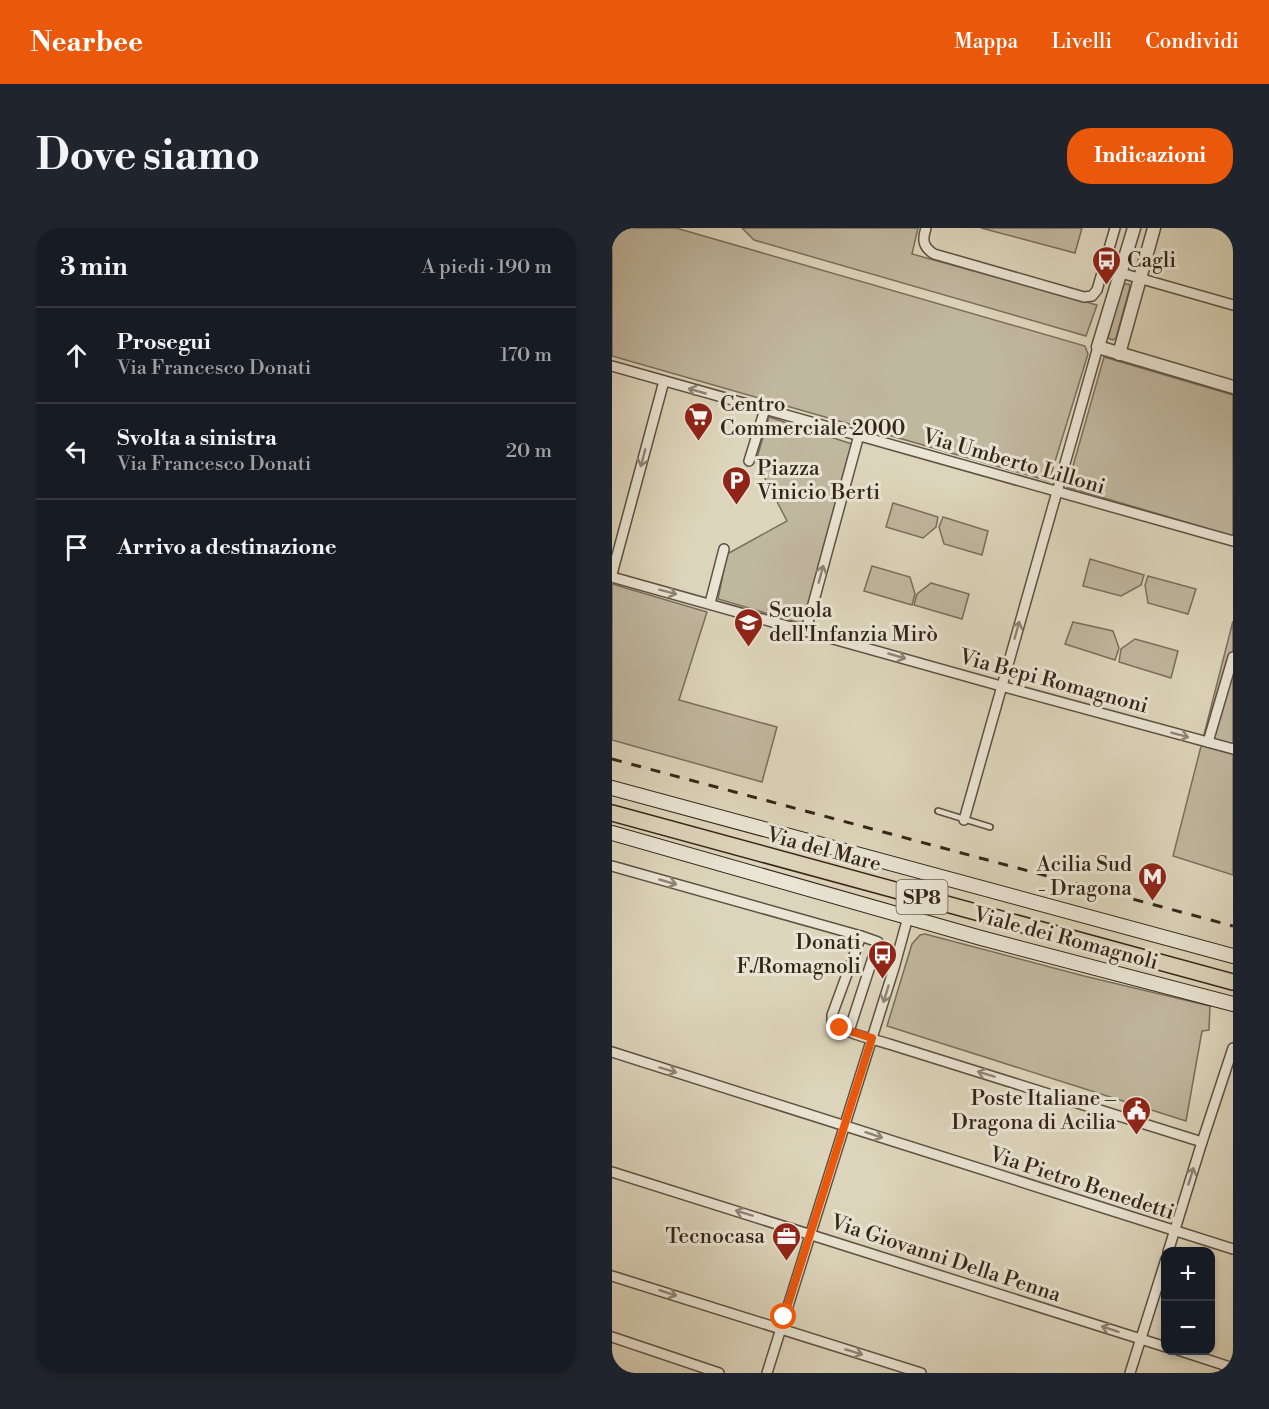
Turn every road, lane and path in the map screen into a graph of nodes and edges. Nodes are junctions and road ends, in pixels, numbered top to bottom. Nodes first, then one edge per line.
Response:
1 (926, 228) edge
2 (1115, 228) edge
3 (1134, 228) edge
4 (1154, 228) edge
5 (1121, 273) junction
6 (1140, 279) junction
7 (1233, 306) edge
8 (1098, 347) junction
9 (1119, 354) junction
10 (612, 366) edge
11 (664, 381) junction
12 (1233, 387) edge
13 (765, 409) junction
14 (859, 435) junction
15 (749, 461) dead end
16 (1056, 492) junction
17 (1233, 541) edge
18 (724, 549) dead end
19 (612, 575) edge
20 (710, 603) junction
21 (806, 630) junction
22 (1233, 657) edge
23 (1001, 686) junction
24 (1208, 742) junction
25 (1233, 749) edge
26 (612, 788) edge
27 (938, 811) dead end
28 (612, 813) edge
29 (964, 820) junction
30 (990, 827) dead end
31 (613, 836) edge
32 (612, 866) edge
33 (908, 917) junction
34 (861, 936) junction
35 (1233, 956) edge
36 (1233, 981) edge
37 (1233, 1004) edge
38 (849, 1031) junction
39 (872, 1038) junction
40 (1233, 1048) edge
41 (612, 1052) edge
42 (844, 1126) junction
43 (1202, 1142) junction
44 (612, 1172) edge
45 (1174, 1231) junction
46 (810, 1234) junction
47 (1169, 1247) edge
48 (1233, 1249) edge
49 (1161, 1274) edge
50 (612, 1276) edge
51 (780, 1329) junction
52 (612, 1336) edge
53 (1140, 1339) junction
54 (1161, 1345) edge
55 (1193, 1355) edge
56 (1233, 1368) edge
57 (719, 1373) edge
58 (767, 1373) edge
59 (921, 1373) edge
60 (1130, 1373) edge

1 - 2 street
3 - 5 street
4 - 6 street
5 - 6 street
5 - 8 street
6 - 7 street
6 - 9 street
8 - 9 street
8 - 16 street
9 - 12 street
10 - 11 street, Via Umberto Lilloni
13 -> 11 street, Via Umberto Lilloni
11 -> 19 street
13 - 14 street, Via Umberto Lilloni
13 - 15 street
14 - 16 street, Via Umberto Lilloni
21 -> 14 street
16 - 17 street, Via Umberto Lilloni
23 -> 16 street
18 - 20 street
19 -> 20 street, Via Bepi Romagnoni
20 - 21 street, Via Bepi Romagnoni
21 -> 23 street, Via Bepi Romagnoni
22 - 24 street
23 -> 24 street, Via Bepi Romagnoni
23 - 29 street
24 - 25 street
26 - 35 main road
27 - 29 lane
28 - 36 main road, Via del Mare / SP8
29 - 30 lane
31 - 33 main road, Viale dei Romagnoli
32 -> 34 street
33 - 37 main road, Viale dei Romagnoli
33 -> 39 street
34 - 38 street
34 - 38 street
38 - 39 street
39 - 42 street
43 -> 39 street
40 - 43 street
41 -> 42 street, Via Pietro Benedetti
42 -> 45 street, Via Pietro Benedetti
42 - 46 street
45 -> 43 street
46 -> 44 street, Via Giovanni Della Penna
45 - 47 street
45 - 48 street, Via Pietro Benedetti
46 - 51 street
53 -> 46 street, Via Giovanni Della Penna
49 - 53 street
50 -> 51 street
51 - 58 street
51 -> 59 street
52 - 57 street
53 - 54 street, Via Giovanni Della Penna
53 - 60 street
55 - 56 street

